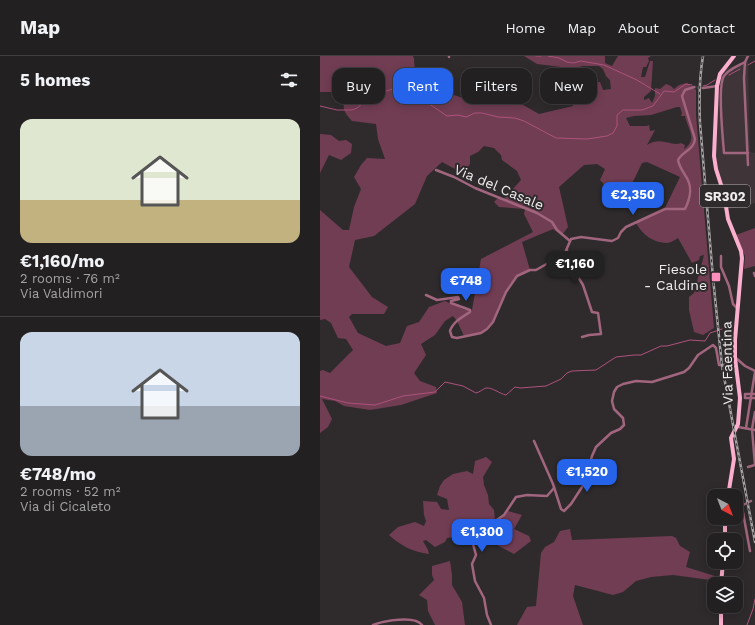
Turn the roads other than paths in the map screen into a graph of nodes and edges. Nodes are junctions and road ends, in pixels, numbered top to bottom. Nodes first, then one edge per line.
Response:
1 (734, 56) edge
2 (748, 56) edge
3 (745, 62) junction
4 (717, 86) junction
5 (694, 87) dead end
6 (703, 88) tunnel mouth
7 (716, 111) junction
8 (721, 111) junction
9 (748, 153) junction
10 (748, 165) dead end
11 (436, 170) dead end
12 (570, 241) junction
13 (568, 247) junction
14 (721, 256) dead end
15 (754, 273) edge
16 (755, 276) edge
17 (426, 295) dead end
18 (738, 309) junction
19 (582, 337) dead end
20 (735, 340) junction
21 (735, 358) junction
22 (755, 372) edge
23 (753, 394) edge
24 (751, 397) junction
25 (755, 398) edge
26 (755, 412) edge
27 (738, 427) junction
28 (746, 428) junction
29 (754, 430) edge
30 (534, 441) dead end
31 (748, 467) dead end
32 (554, 488) junction
33 (729, 489) edge
34 (751, 501) dead end
35 (743, 505) edge
36 (743, 516) edge
37 (750, 551) dead end
38 (721, 613) edge
39 (373, 625) edge
40 (422, 625) edge
41 (491, 625) edge
42 (721, 625) edge

1 - 4 main road, Via Faentina / SR302
2 - 3 street
3 - 8 street
3 - 9 street
4 - 6 street
4 - 7 main road, Via Faentina / SR302
5 - 12 street
7 - 8 street
7 - 18 main road, Via Faentina / SR302
8 - 9 street
9 - 10 street
11 - 12 street, Via del Casale
12 - 13 street
13 - 17 street
13 - 19 street
14 - 18 street
15 - 16 street
18 - 20 main road, Via Faentina / SR302
20 - 21 main road, Via Faentina / SR302
20 - 32 street
21 - 22 street
21 - 27 main road, Via Faentina / SR302
22 - 23 street
23 - 24 street
23 - 24 street
24 - 25 street
24 - 28 street
26 - 29 street
27 - 28 street
27 - 33 main road, Via Faentina / SR302
28 - 29 street
29 - 31 street
30 - 32 street
32 - 41 street
34 - 35 street
36 - 37 street
38 - 42 main road
39 - 40 street

